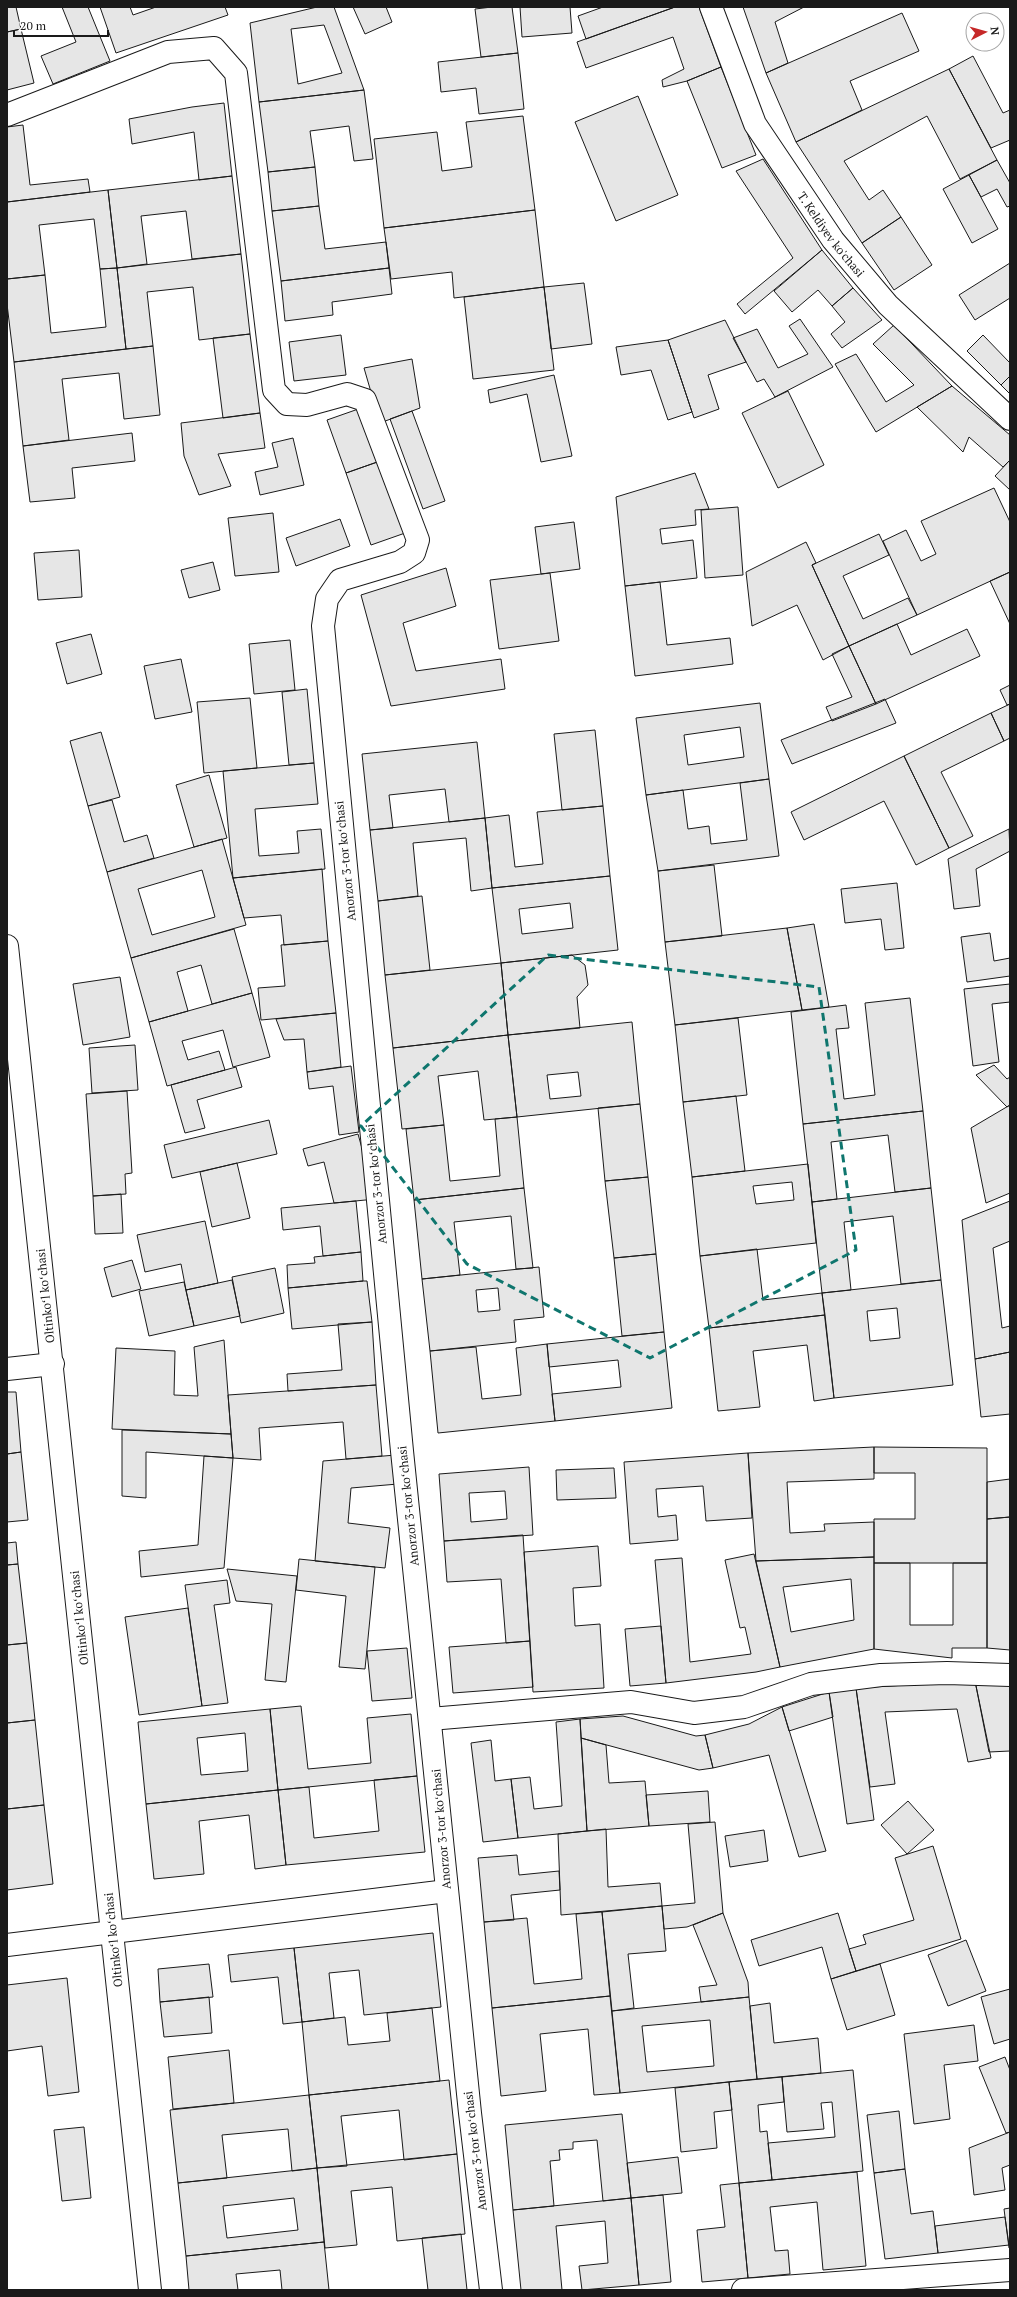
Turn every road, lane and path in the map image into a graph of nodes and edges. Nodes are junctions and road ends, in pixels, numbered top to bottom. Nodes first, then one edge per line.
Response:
1 (711, 7) edge
2 (7, 115) edge
3 (1010, 419) edge
4 (7, 946) edge
5 (53, 1364) junction
6 (7, 1369) edge
7 (1010, 1675) edge
8 (430, 1719) junction
9 (447, 1891) junction
10 (112, 1934) junction
11 (7, 1945) edge
12 (1010, 2270) edge
13 (150, 2290) edge
14 (491, 2290) edge
15 (743, 2290) edge

1 - 3 street, T. Keldiyev ko'chasi
2 - 8 street, Anorzor 3-tor koʻchasi
4 - 5 street, Oltinkoʻl koʻchasi
5 - 6 street
5 - 10 street, Oltinkoʻl koʻchasi
7 - 8 street
8 - 9 street, Anorzor 3-tor koʻchasi
9 - 10 street
9 - 14 street, Anorzor 3-tor koʻchasi
10 - 11 street
10 - 13 street, Oltinkoʻl koʻchasi
12 - 15 street

